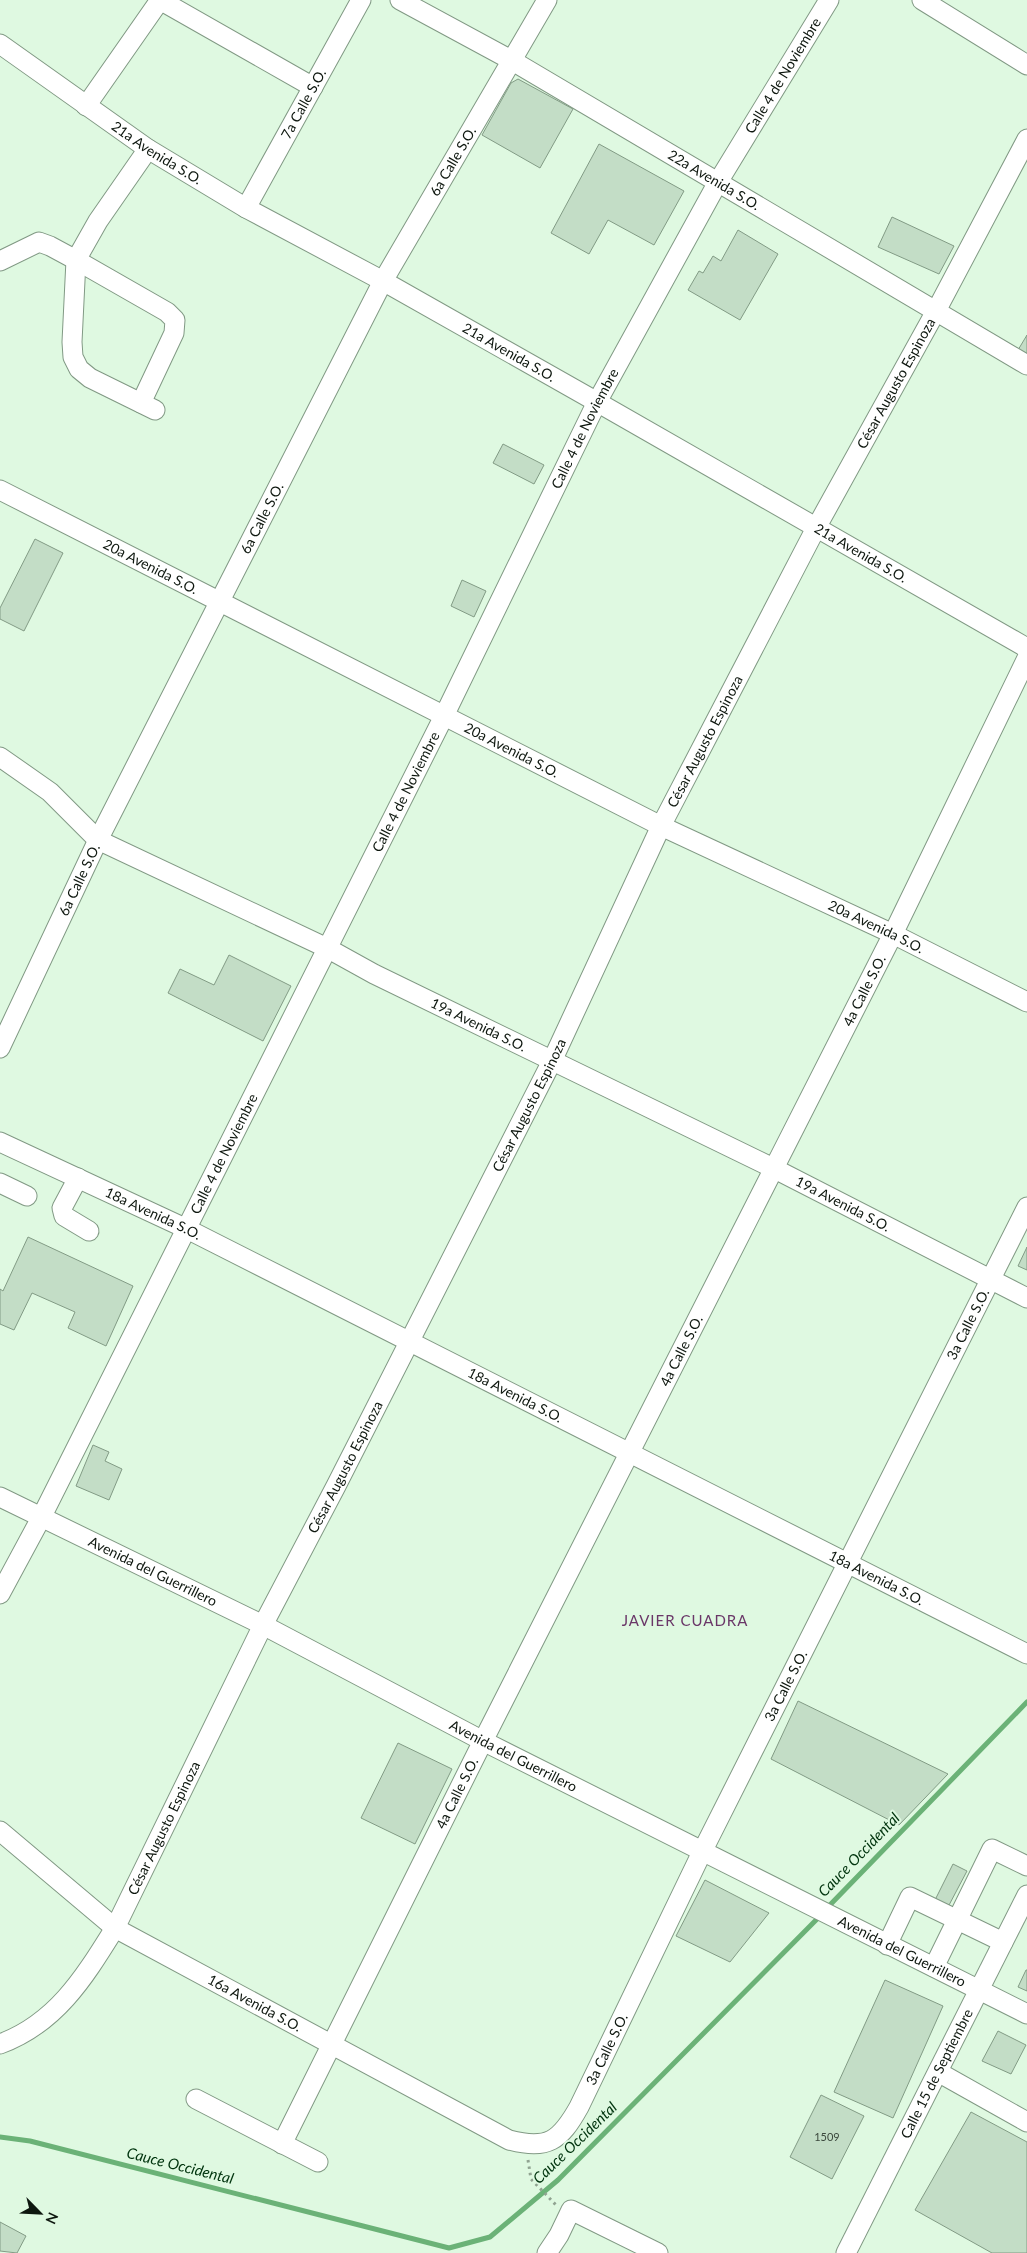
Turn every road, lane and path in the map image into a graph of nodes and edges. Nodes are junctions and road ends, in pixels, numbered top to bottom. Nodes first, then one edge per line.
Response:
1 (160, 0) edge
2 (361, 0) edge
3 (400, 0) edge
4 (547, 0) edge
5 (829, 0) edge
6 (922, 0) edge
7 (0, 44) edge
8 (511, 60) junction
9 (1027, 65) edge
10 (313, 87) junction
11 (86, 106) junction
12 (1027, 139) edge
13 (148, 149) junction
14 (718, 182) junction
15 (246, 208) junction
16 (76, 260) junction
17 (0, 261) edge
18 (383, 281) junction
19 (936, 311) junction
20 (1027, 365) edge
21 (597, 402) junction
22 (0, 490) edge
23 (816, 528) junction
24 (220, 601) junction
25 (1027, 648) edge
26 (1027, 658) edge
27 (444, 716) junction
28 (0, 757) edge
29 (661, 826) junction
30 (98, 840) junction
31 (893, 934) junction
32 (327, 948) junction
33 (1027, 1002) edge
34 (7, 1016) edge
35 (0, 1048) edge
36 (552, 1060) junction
37 (0, 1142) edge
38 (773, 1168) junction
39 (78, 1178) junction
40 (0, 1183) edge
41 (27, 1196) dead end
42 (1027, 1207) edge
43 (187, 1229) junction
44 (89, 1232) dead end
45 (990, 1280) junction
46 (1027, 1298) edge
47 (409, 1341) junction
48 (630, 1452) junction
49 (0, 1497) edge
50 (41, 1518) junction
51 (848, 1562) junction
52 (0, 1594) edge
53 (263, 1625) junction
54 (1027, 1654) edge
55 (483, 1741) junction
56 (0, 1831) edge
57 (703, 1850) junction
58 (1027, 1866) edge
59 (1027, 1895) edge
60 (957, 1920) junction
61 (115, 1928) junction
62 (1003, 1942) junction
63 (887, 1945) junction
64 (934, 1967) junction
65 (979, 1990) junction
66 (1027, 2014) edge
67 (0, 2044) edge
68 (332, 2044) junction
69 (938, 2072) junction
70 (196, 2099) dead end
71 (1027, 2122) edge
72 (282, 2144) junction
73 (528, 2145) junction
74 (318, 2162) dead end
75 (554, 2204) dead end
76 (547, 2253) edge
77 (658, 2253) edge
78 (846, 2253) edge

1 - 10 street
1 - 11 street
2 - 10 street, 7a Calle S.O.
3 - 8 street, 22a Avenida S.O.
4 - 8 street, 6a Calle S.O.
5 - 14 street, Calle 4 de Noviembre
6 - 9 street
7 - 11 street, 21a Avenida S.O.
8 - 14 street, 22a Avenida S.O.
8 - 18 street, 6a Calle S.O.
10 - 15 street, 7a Calle S.O.
11 - 13 street, 21a Avenida S.O.
12 - 19 street, César Augusto Espinoza
13 - 15 street, 21a Avenida S.O.
13 - 16 street
14 - 19 street, 22a Avenida S.O.
14 - 21 street, Calle 4 de Noviembre
15 - 18 street, 21a Avenida S.O.
16 - 16 street
16 - 17 street
18 - 21 street, 21a Avenida S.O.
18 - 24 street, 6a Calle S.O.
19 - 20 street, 22a Avenida S.O.
19 - 23 street, César Augusto Espinoza
21 - 23 street, 21a Avenida S.O.
21 - 27 street, Calle 4 de Noviembre
22 - 24 street, 20a Avenida S.O.
23 - 25 street, 21a Avenida S.O.
23 - 29 street, César Augusto Espinoza
24 - 27 street, 20a Avenida S.O.
24 - 30 street, 6a Calle S.O.
26 - 31 street, 4a Calle S.O.
27 - 29 street, 20a Avenida S.O.
27 - 32 street, Calle 4 de Noviembre
28 - 30 street, 19a Avenida S.O.
29 - 31 street, 20a Avenida S.O.
29 - 36 street, César Augusto Espinoza
30 - 32 street, 19a Avenida S.O.
30 - 34 street, 6a Calle S.O.
31 - 33 street, 20a Avenida S.O.
31 - 38 street, 4a Calle S.O.
32 - 36 street, 19a Avenida S.O.
32 - 43 street, Calle 4 de Noviembre
34 - 35 street, 6a Calle S.O.
36 - 38 street, 19a Avenida S.O.
36 - 47 street, César Augusto Espinoza
37 - 39 street, 18a Avenida S.O.
38 - 45 street, 19a Avenida S.O.
38 - 48 street, 4a Calle S.O.
39 - 43 street, 18a Avenida S.O.
39 - 44 street
40 - 41 street
42 - 45 street, 3a Calle S.O.
43 - 47 street, 18a Avenida S.O.
43 - 50 street, Calle 4 de Noviembre
45 - 46 street, 19a Avenida S.O.
45 - 51 street, 3a Calle S.O.
47 - 48 street, 18a Avenida S.O.
47 - 53 street, César Augusto Espinoza
48 - 51 street, 18a Avenida S.O.
48 - 55 street, 4a Calle S.O.
49 - 50 street, Avenida del Guerrillero
50 - 52 street, Calle 4 de Noviembre
50 - 53 street, Avenida del Guerrillero
51 - 54 street, 18a Avenida S.O.
51 - 57 street, 3a Calle S.O.
53 - 55 street, Avenida del Guerrillero
53 - 61 street, César Augusto Espinoza
55 - 57 street, Avenida del Guerrillero
55 - 68 street, 4a Calle S.O.
56 - 61 street, 16a Avenida S.O.
57 - 63 street, Avenida del Guerrillero
57 - 73 street, 3a Calle S.O.
58 - 60 street
59 - 62 street, Calle 15 de Septiembre
60 - 62 street
60 - 63 street
60 - 64 street
61 - 67 street, César Augusto Espinoza
61 - 68 street, 16a Avenida S.O.
62 - 65 street, Calle 15 de Septiembre
63 - 64 street, Avenida del Guerrillero
64 - 65 street, Avenida del Guerrillero
65 - 66 street, Avenida del Guerrillero
65 - 69 street, Calle 15 de Septiembre
68 - 72 street, 4a Calle S.O.
68 - 73 street, 16a Avenida S.O.
69 - 71 street
69 - 78 street, Calle 15 de Septiembre
70 - 72 street
72 - 74 street
73 - 75 path
76 - 77 street

